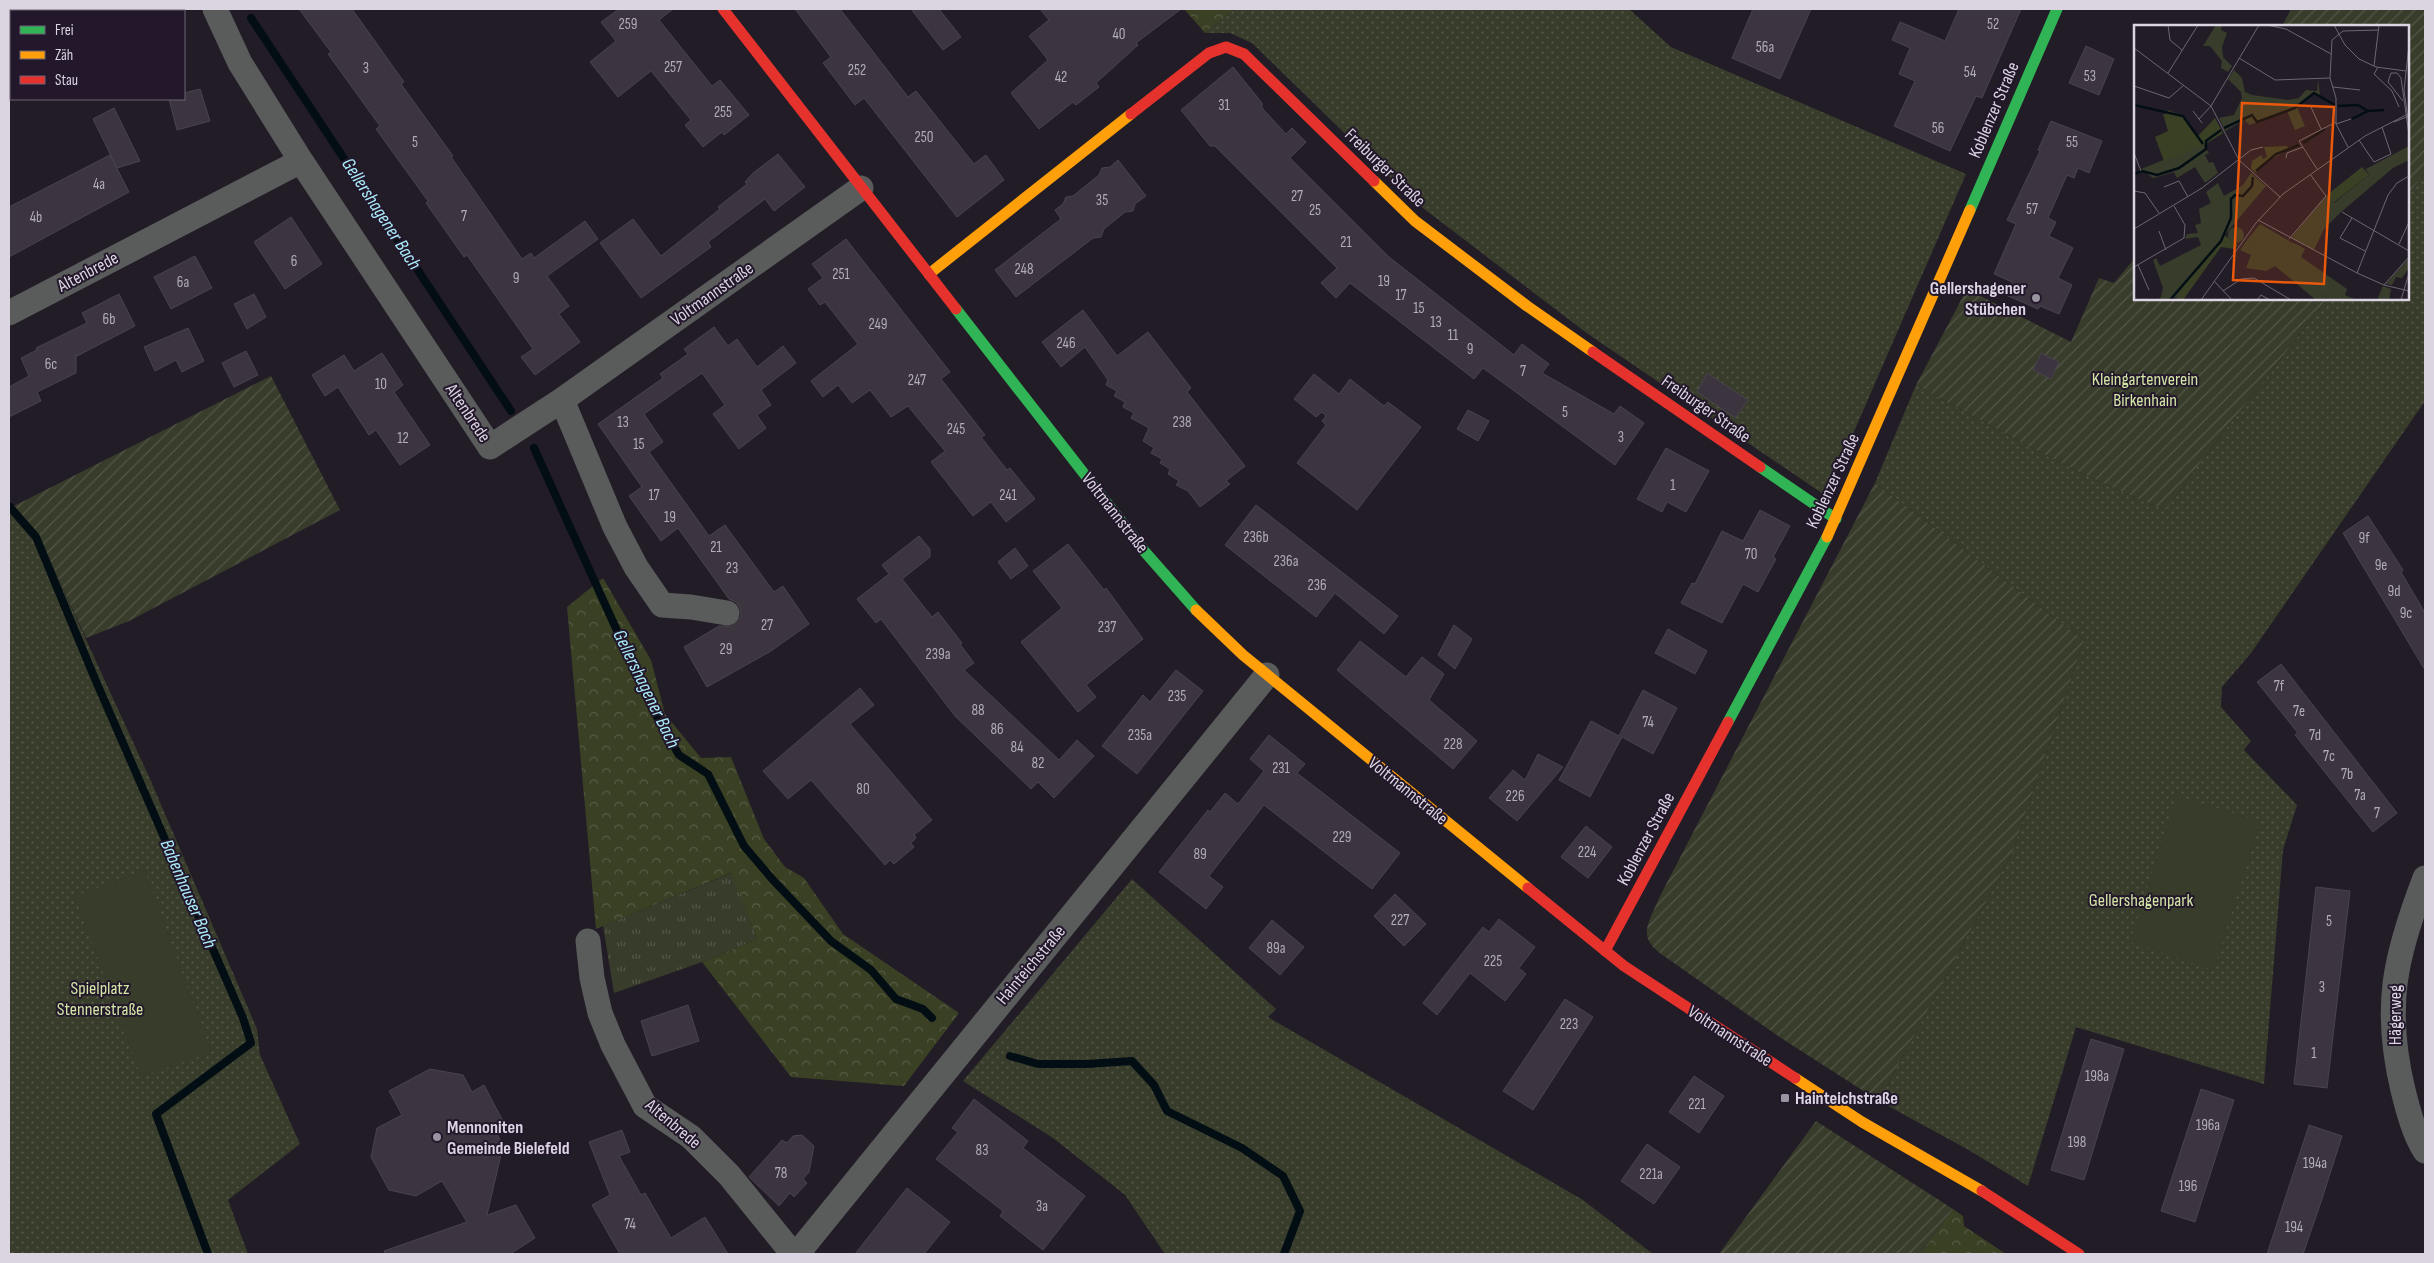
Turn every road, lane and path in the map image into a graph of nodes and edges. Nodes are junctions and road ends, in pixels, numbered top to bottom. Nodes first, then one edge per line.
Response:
1 (215, 9) edge
2 (722, 9) edge
3 (2057, 9) edge
4 (301, 161) junction
5 (862, 188) junction
6 (930, 274) junction
7 (9, 313) edge
8 (562, 400) junction
9 (1836, 519) junction
10 (727, 614) dead end
11 (1267, 676) junction
12 (2425, 878) edge
13 (588, 941) dead end
14 (1605, 952) junction
15 (2425, 1151) edge
16 (795, 1254) edge
17 (2079, 1254) edge

1 - 4 street, Altenbrede
2 - 5 street, Voltmannstraße
3 - 9 street, Koblenzer Straße
4 - 7 street, Altenbrede
4 - 8 street, Altenbrede
5 - 6 street, Voltmannstraße
5 - 8 street, Voltmannstraße
6 - 9 street, Freiburger Straße
6 - 11 street, Voltmannstraße
8 - 10 street
9 - 14 street, Koblenzer Straße
11 - 14 street, Voltmannstraße
11 - 16 street, Hainteichstraße
12 - 15 street, Hägerweg
13 - 16 street, Altenbrede
14 - 17 street, Voltmannstraße

